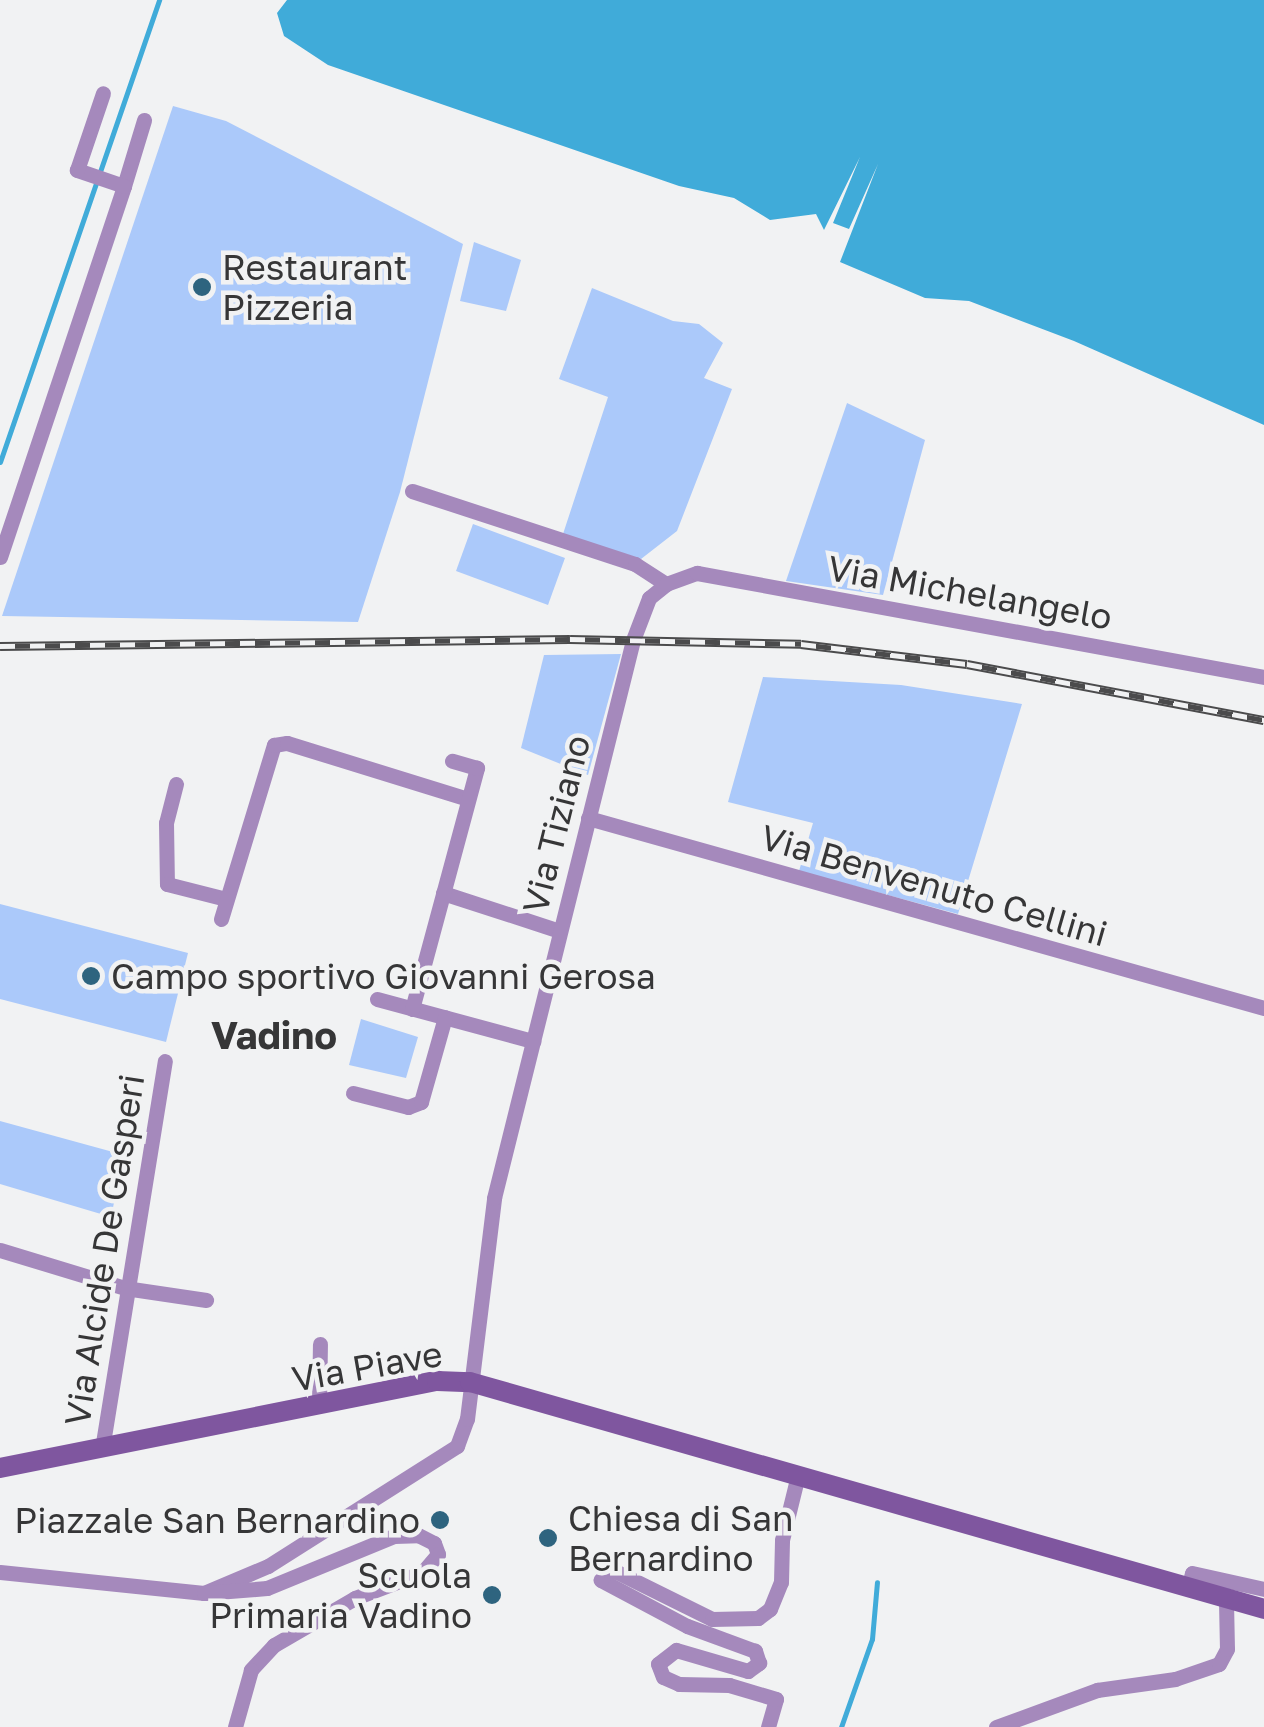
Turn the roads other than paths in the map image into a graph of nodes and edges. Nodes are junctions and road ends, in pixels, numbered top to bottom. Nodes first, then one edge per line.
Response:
1 (103, 93) dead end
2 (144, 120) dead end
3 (124, 186) junction
4 (412, 491) dead end
5 (0, 557) edge
6 (666, 584) junction
7 (1264, 677) edge
8 (452, 761) dead end
9 (176, 784) dead end
10 (468, 798) junction
11 (588, 818) junction
12 (443, 894) junction
13 (226, 899) junction
14 (221, 919) dead end
15 (560, 931) junction
16 (377, 999) dead end
17 (412, 1008) junction
18 (1264, 1008) edge
19 (445, 1018) junction
20 (533, 1041) junction
21 (165, 1061) dead end
22 (353, 1093) dead end
23 (0, 1250) edge
24 (125, 1288) junction
25 (206, 1300) dead end
26 (320, 1344) dead end
27 (470, 1382) junction
28 (319, 1405) junction
29 (102, 1449) junction
30 (0, 1468) edge
31 (798, 1475) junction
32 (0, 1572) edge
33 (1264, 1588) edge
34 (1188, 1589) junction
35 (204, 1593) junction
36 (1226, 1600) junction
37 (1264, 1609) edge
38 (234, 1727) edge
39 (768, 1727) edge
40 (996, 1727) edge

1 - 3 street
2 - 3 street
3 - 5 street
4 - 6 street
6 - 7 street, Via Michelangelo
6 - 11 street, Via Tiziano
8 - 10 street
9 - 13 street
10 - 12 street
10 - 13 street
11 - 15 street, Via Tiziano
11 - 18 street, Via Benvenuto Cellini
12 - 15 street
12 - 17 street
13 - 14 street
15 - 20 street, Via Tiziano
16 - 17 street
17 - 19 street
19 - 20 street
19 - 22 street
20 - 27 street, Via Tiziano
21 - 24 street, Via Alcide De Gasperi
23 - 24 street
24 - 25 street
24 - 29 street, Via Alcide De Gasperi
26 - 28 street
27 - 28 main road, Via Piave
27 - 31 main road, Via Piave
27 - 35 street, Via Tiziano
28 - 29 main road, Via Piave
29 - 30 main road, Via Piave
31 - 34 main road, Via Piave
31 - 39 street
32 - 35 street
33 - 34 street
34 - 36 main road, Via Piave
35 - 38 street
36 - 37 main road, Via Piave
36 - 40 street

